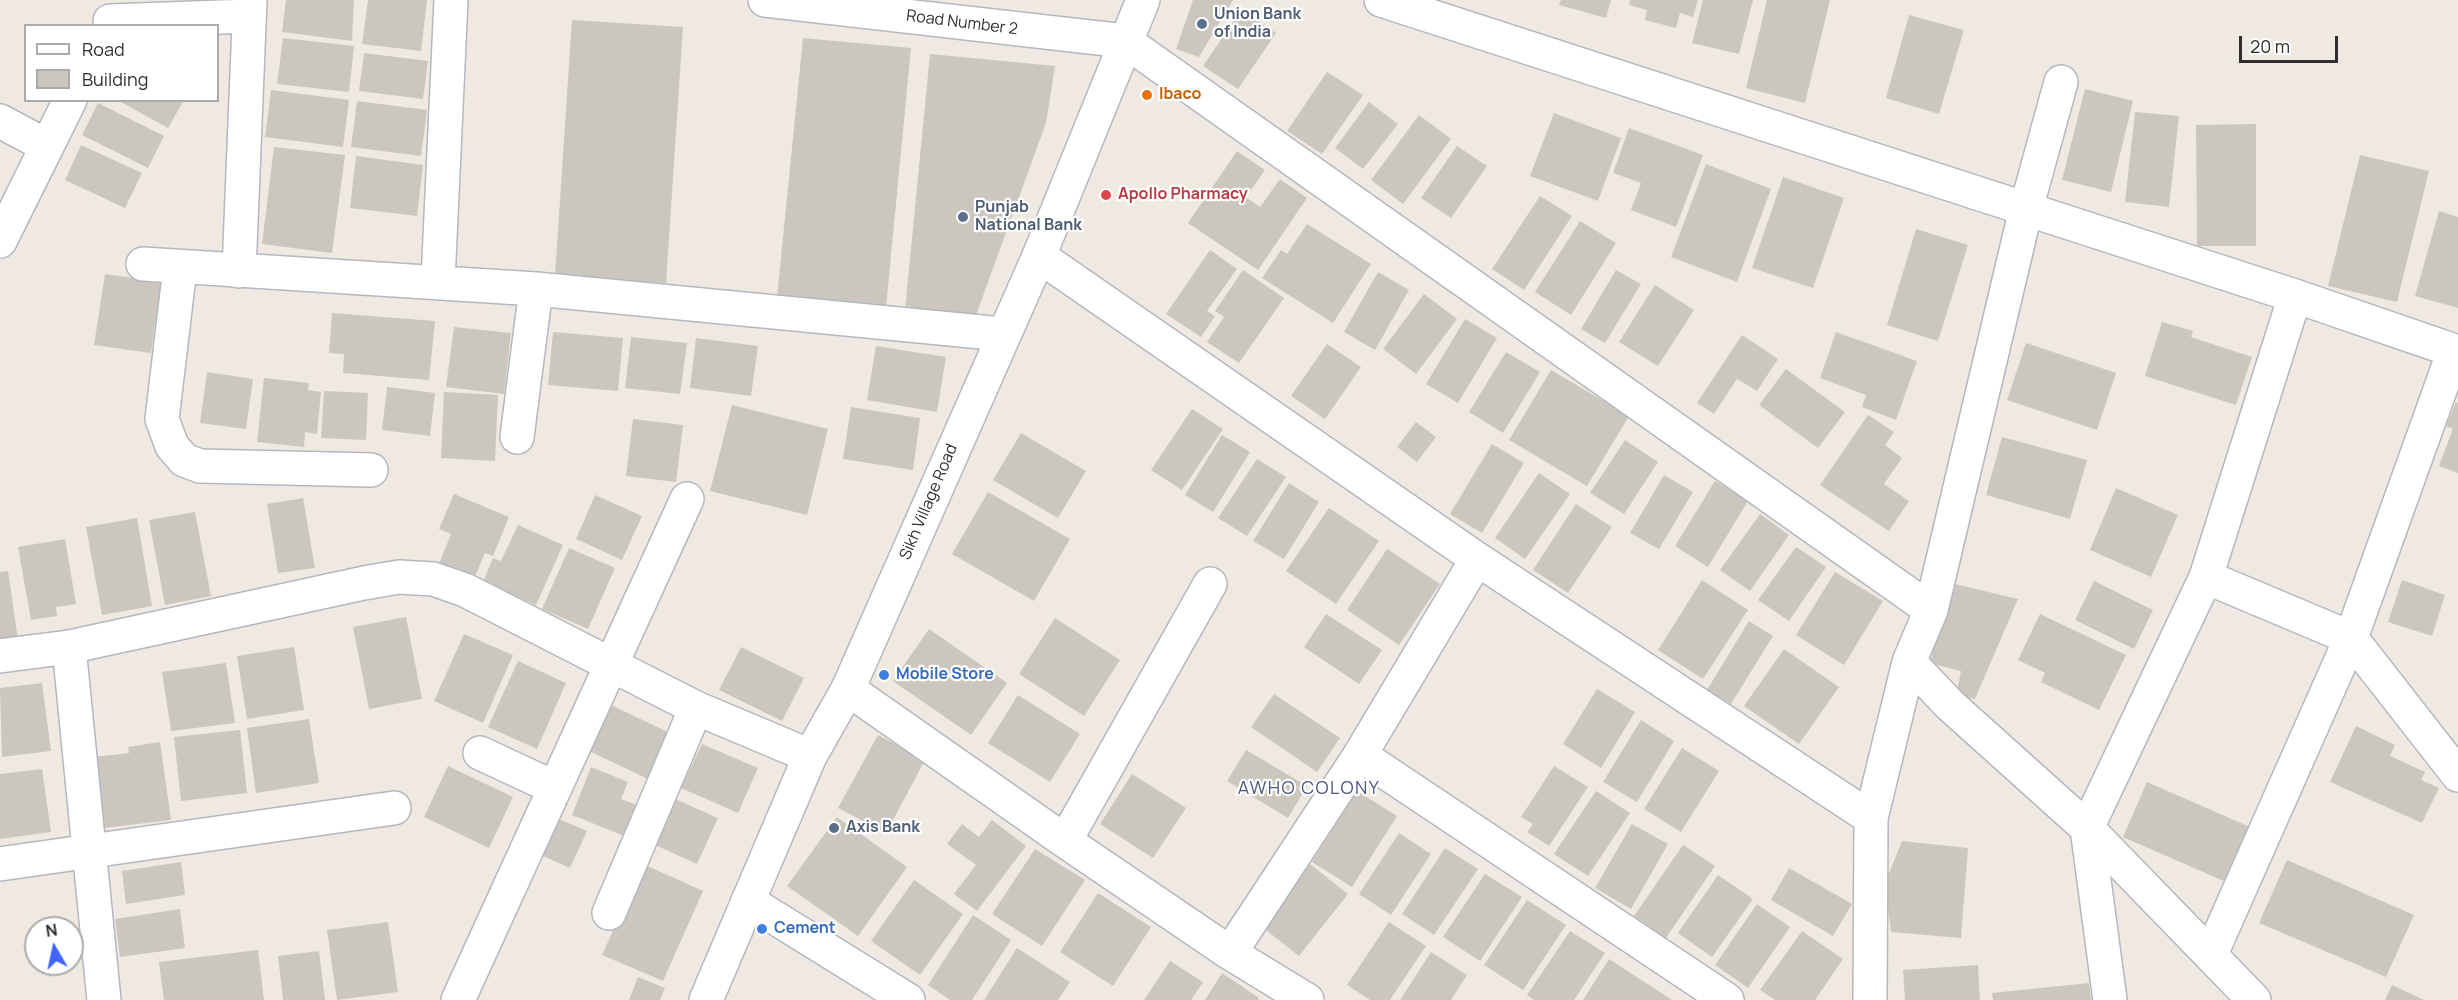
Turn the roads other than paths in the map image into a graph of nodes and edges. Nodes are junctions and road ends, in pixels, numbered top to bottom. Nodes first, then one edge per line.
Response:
1 (451, 0) edge
2 (765, 0) edge
3 (1143, 0) edge
4 (1381, 0) edge
5 (250, 8) edge
6 (113, 16) edge
7 (1125, 41) junction
8 (2061, 82) dead end
9 (69, 102) edge
10 (0, 121) edge
11 (47, 146) junction
12 (2026, 209) junction
13 (0, 241) edge
14 (1039, 256) junction
15 (143, 264) dead end
16 (180, 268) junction
17 (239, 271) junction
18 (438, 281) junction
19 (536, 289) junction
20 (2295, 296) junction
21 (1002, 334) junction
22 (2456, 352) edge
23 (517, 437) dead end
24 (371, 470) dead end
25 (687, 499) dead end
26 (1477, 559) junction
27 (2206, 577) junction
28 (1210, 584) dead end
29 (1931, 610) junction
30 (2351, 638) junction
31 (69, 647) junction
32 (0, 656) edge
33 (1909, 662) junction
34 (611, 666) junction
35 (848, 689) junction
36 (696, 708) junction
37 (480, 753) dead end
38 (1359, 755) junction
39 (810, 756) junction
40 (2458, 775) edge
41 (553, 787) junction
42 (394, 807) dead end
43 (1871, 818) junction
44 (2087, 828) junction
45 (1065, 841) junction
46 (89, 850) junction
47 (0, 864) edge
48 (748, 901) junction
49 (609, 913) dead end
50 (1230, 953) junction
51 (2211, 954) junction
52 (104, 1000) edge
53 (458, 1000) edge
54 (706, 1000) edge
55 (908, 1000) edge
56 (1307, 1000) edge
57 (1727, 1000) edge
58 (1870, 1000) edge
59 (2110, 1000) edge
60 (2254, 1000) edge

1 - 18 street
2 - 7 street, Road Number 2
3 - 7 street, Sikh Village Road
4 - 12 street
5 - 6 street
5 - 17 street
7 - 14 street, Sikh Village Road
7 - 29 street
8 - 12 street
9 - 11 street
10 - 11 street
11 - 13 street
12 - 20 street
12 - 29 street
14 - 21 street, Sikh Village Road
14 - 26 street
15 - 16 street
16 - 17 street
16 - 24 street
17 - 18 street
18 - 19 street
19 - 21 street
19 - 23 street
20 - 22 street
20 - 27 street
21 - 35 street, Sikh Village Road
22 - 30 street
25 - 34 street
26 - 38 street
26 - 43 street
27 - 30 street
27 - 44 street
28 - 45 street
29 - 33 street
30 - 40 street
30 - 51 street
31 - 32 street
31 - 34 street
31 - 46 street
33 - 43 street
33 - 44 street
34 - 36 street
34 - 41 street
35 - 39 street, Sikh Village Road
35 - 45 street
36 - 39 street
36 - 49 street
37 - 41 street
38 - 50 street
38 - 57 street
39 - 48 street, Sikh Village Road
41 - 53 street
42 - 46 street
43 - 58 street
44 - 51 street
44 - 59 street
45 - 50 street
46 - 47 street
46 - 52 street
48 - 54 street, Sikh Village Road
48 - 55 street
50 - 56 street
51 - 60 street

